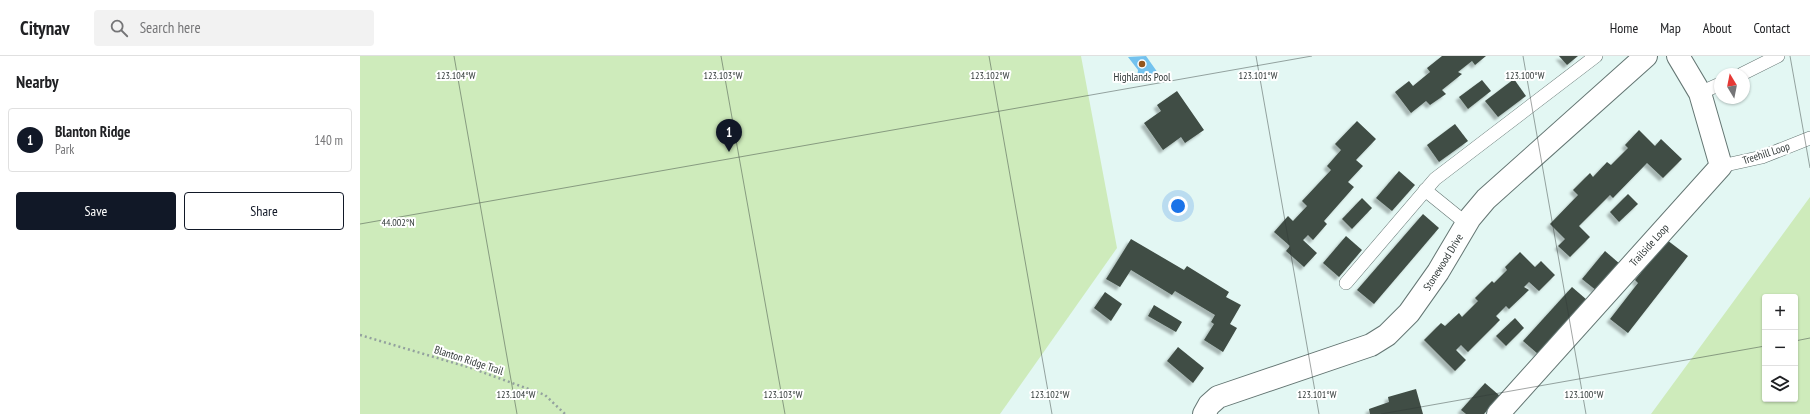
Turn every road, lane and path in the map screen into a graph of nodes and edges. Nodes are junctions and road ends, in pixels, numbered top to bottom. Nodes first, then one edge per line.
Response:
1 (1596, 56) edge
2 (1646, 56) edge
3 (1678, 56) edge
4 (1778, 56) edge
5 (1750, 70) edge
6 (1714, 87) edge
7 (1700, 93) junction
8 (1810, 138) edge
9 (1721, 166) junction
10 (1425, 190) junction
11 (1467, 224) junction
12 (1346, 283) dead end
13 (360, 335) edge
14 (1205, 412) edge
15 (565, 414) edge
16 (1498, 414) edge

1 - 10 lane
2 - 11 street, Stonewood Drive
3 - 7 street
4 - 5 lane
6 - 7 lane
7 - 9 street
8 - 9 lane, Treehill Loop
9 - 16 street, Trailside Loop
10 - 11 lane
10 - 12 lane
11 - 14 street, Stonewood Drive
13 - 15 path, Blanton Ridge Trail

